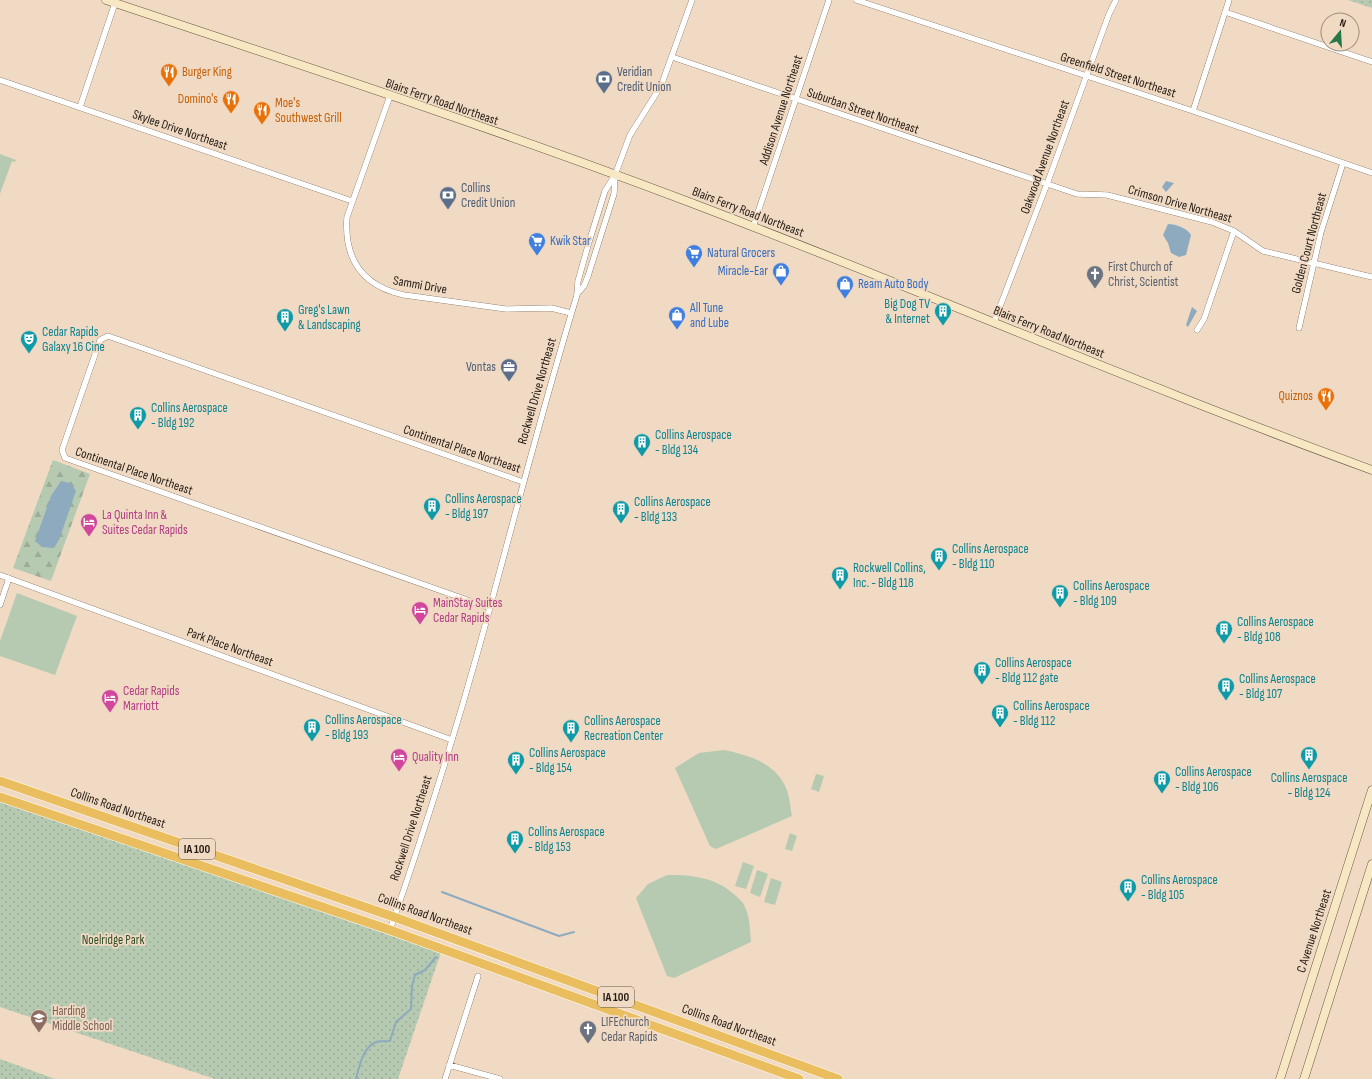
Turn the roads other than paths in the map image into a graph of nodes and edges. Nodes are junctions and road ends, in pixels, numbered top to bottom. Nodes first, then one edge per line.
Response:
1 (106, 0) edge
2 (692, 0) edge
3 (829, 0) edge
4 (856, 0) edge
5 (1116, 0) edge
6 (1229, 0) edge
7 (116, 2) edge
8 (1225, 12) junction
9 (672, 57) junction
10 (1372, 62) edge
11 (1086, 77) junction
12 (0, 80) edge
13 (390, 96) junction
14 (796, 100) junction
15 (80, 107) junction
16 (1193, 111) junction
17 (1343, 163) junction
18 (1372, 173) edge
19 (615, 175) junction
20 (1047, 184) junction
21 (352, 201) junction
22 (753, 227) junction
23 (1234, 231) junction
24 (1314, 263) junction
25 (1372, 277) edge
26 (577, 295) junction
27 (571, 314) junction
28 (994, 322) junction
29 (1299, 328) dead end
30 (1197, 330) dead end
31 (1372, 470) edge
32 (523, 482) junction
33 (0, 575) edge
34 (9, 578) junction
35 (0, 605) edge
36 (490, 608) junction
37 (452, 740) junction
38 (0, 781) edge
39 (1372, 790) edge
40 (0, 797) edge
41 (1372, 864) edge
42 (394, 916) junction
43 (390, 930) junction
44 (478, 976) dead end
45 (449, 1065) junction
46 (445, 1079) edge
47 (500, 1079) edge
48 (799, 1079) edge
49 (838, 1079) edge
50 (1280, 1079) edge
51 (1304, 1079) edge

1 - 7 main road, Blairs Ferry Road Northeast
2 - 9 street, Rockwell Drive Northeast
3 - 14 street, Addison Avenue Northeast
4 - 11 street, Greenfield Street Northeast
5 - 11 street, Oakwood Avenue Northeast
6 - 8 street
7 - 13 main road, Blairs Ferry Road Northeast
7 - 15 street
8 - 10 street
8 - 16 street
9 - 14 street, Suburban Street Northeast
9 - 19 street, Rockwell Drive Northeast
11 - 16 street, Greenfield Street Northeast
11 - 20 street, Oakwood Avenue Northeast
12 - 15 street, Skylee Drive Northeast
13 - 19 main road, Blairs Ferry Road Northeast
13 - 21 street, Sammi Drive
14 - 20 street, Suburban Street Northeast
14 - 22 street, Addison Avenue Northeast
15 - 21 street, Skylee Drive Northeast
16 - 17 street, Greenfield Street Northeast
17 - 18 street, Greenfield Street Northeast
17 - 24 street, Golden Court Northeast
19 - 22 main road, Blairs Ferry Road Northeast
19 - 26 street, Rockwell Drive Northeast
19 - 26 street, Rockwell Drive Northeast
20 - 23 street, Crimson Drive Northeast
20 - 28 street, Oakwood Avenue Northeast
21 - 27 street, Sammi Drive
22 - 28 main road, Blairs Ferry Road Northeast
23 - 24 street, Crimson Drive Northeast
23 - 30 street
24 - 25 street, Crimson Drive Northeast
24 - 29 street, Golden Court Northeast
26 - 27 street, Rockwell Drive Northeast
27 - 32 street, Rockwell Drive Northeast
28 - 31 main road, Blairs Ferry Road Northeast
32 - 36 street, Rockwell Drive Northeast
32 - 36 street, Continental Place Northeast
33 - 34 street, Park Place Northeast
34 - 35 street
34 - 37 street, Park Place Northeast
36 - 37 street, Rockwell Drive Northeast
37 - 42 street, Rockwell Drive Northeast
38 - 42 highway, Collins Road Northeast / IA 100
39 - 50 main road, C Avenue Northeast
40 - 43 highway, Collins Road Northeast / IA 100
41 - 51 main road
42 - 43 street, Rockwell Drive Northeast
42 - 49 highway, Collins Road Northeast / IA 100
43 - 48 highway, Collins Road Northeast / IA 100
44 - 45 street
45 - 46 street
45 - 47 street

